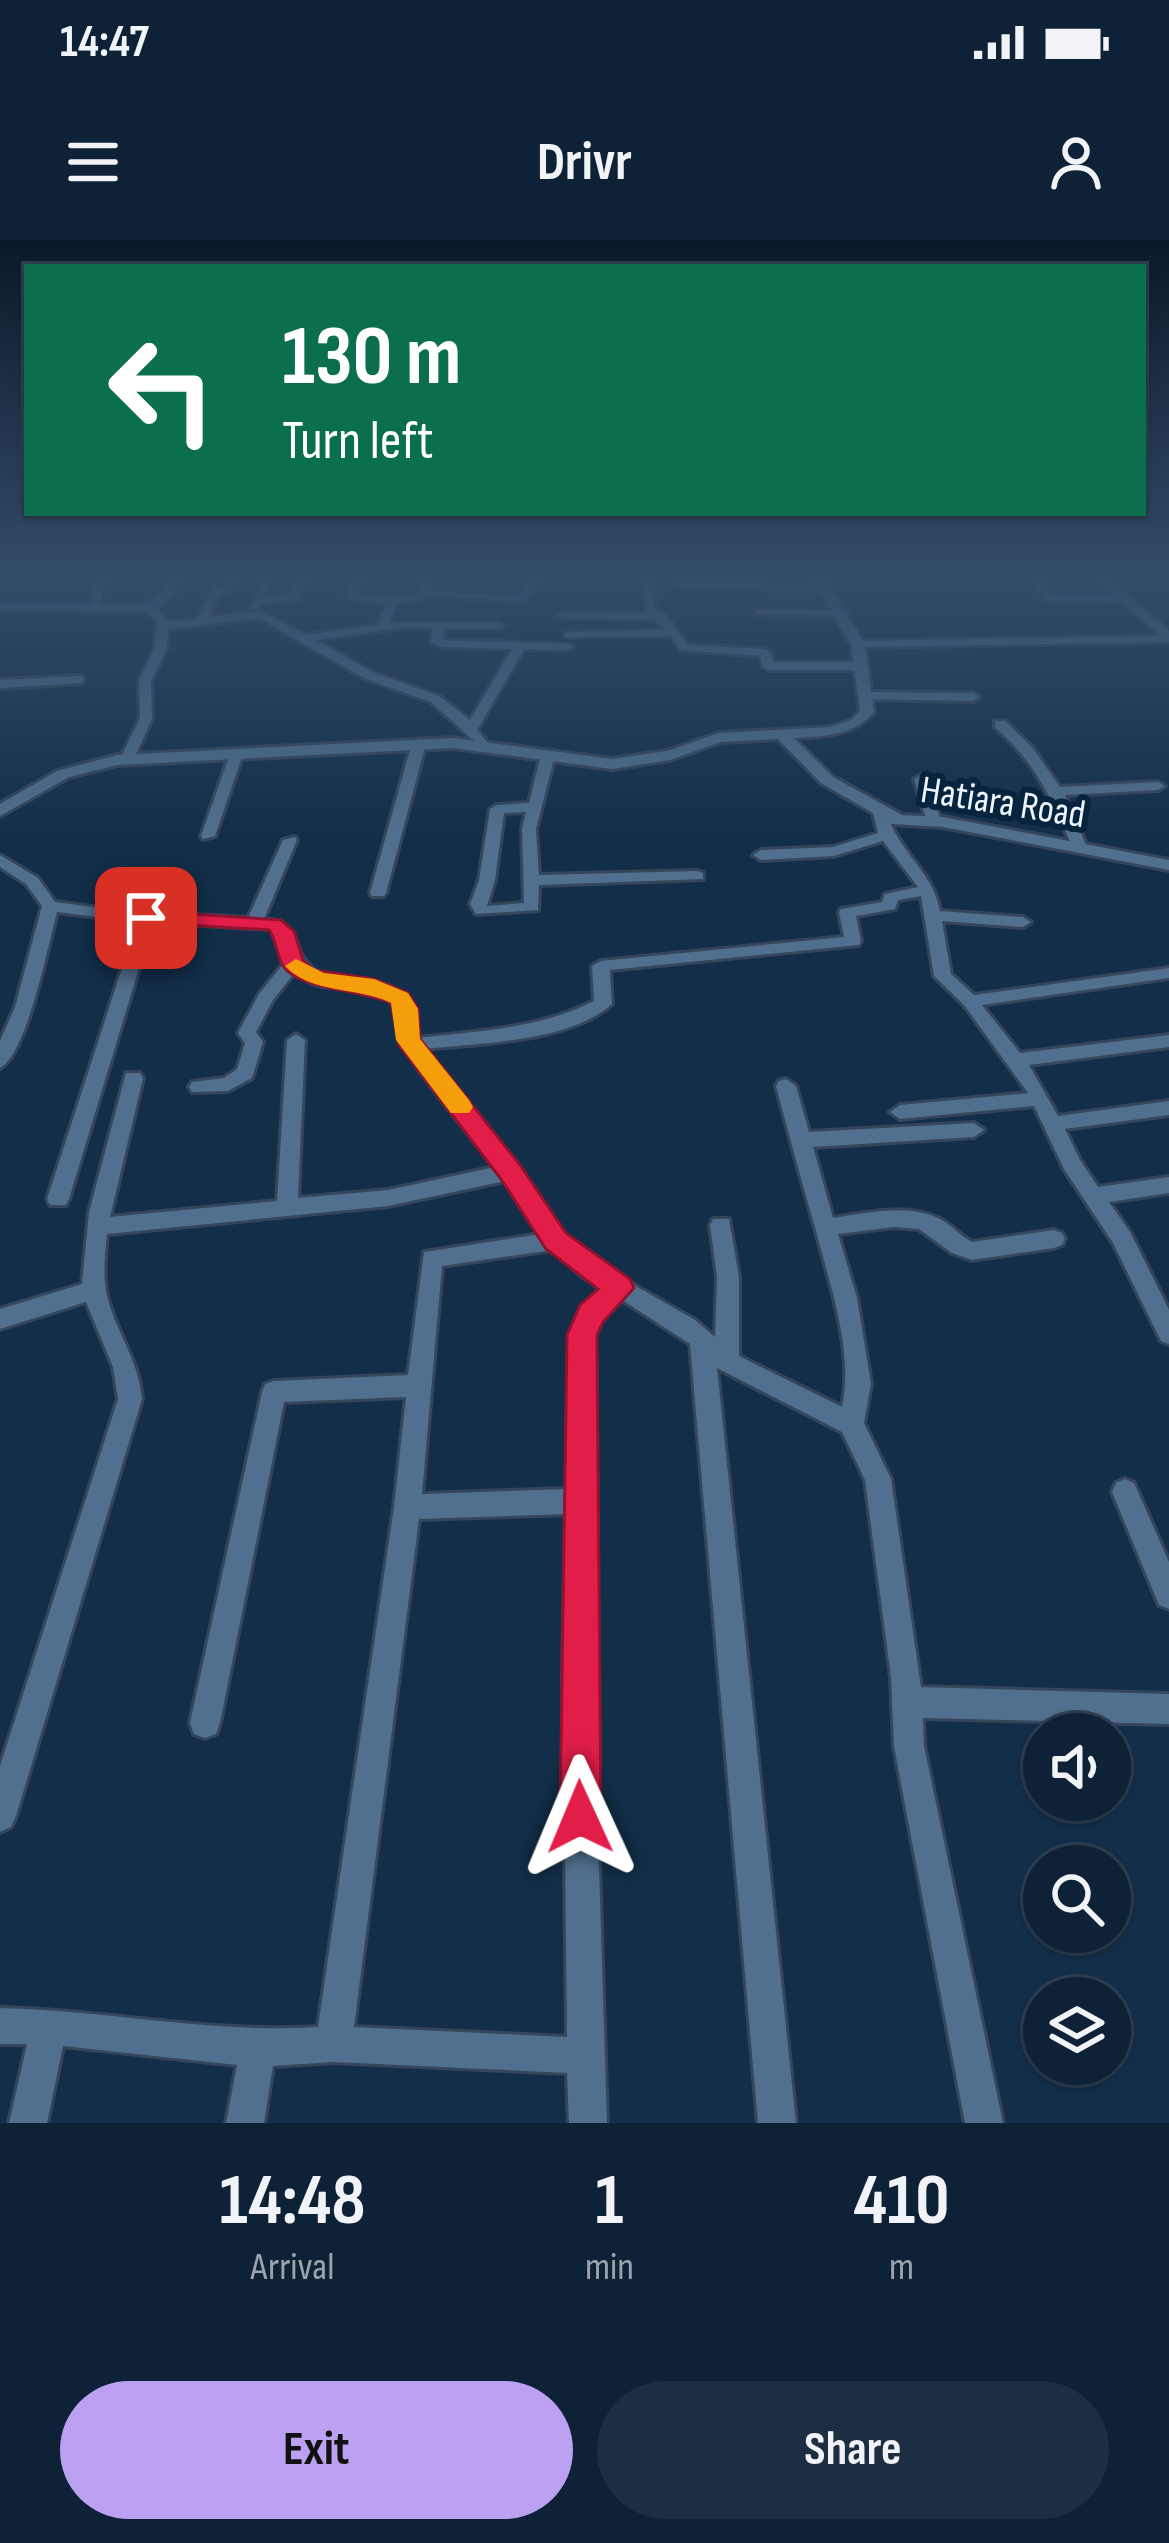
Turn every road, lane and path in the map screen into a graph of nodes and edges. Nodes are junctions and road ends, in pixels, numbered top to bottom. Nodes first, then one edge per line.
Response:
1 (154, 661) edge
2 (338, 661) edge
3 (513, 661) edge
4 (767, 661) edge
5 (861, 661) edge
6 (862, 666) junction
7 (79, 680) dead end
8 (0, 683) edge
9 (865, 697) junction
10 (973, 698) dead end
11 (1000, 724) dead end
12 (476, 736) junction
13 (784, 736) junction
14 (418, 742) junction
15 (236, 754) junction
16 (548, 758) junction
17 (127, 760) junction
18 (921, 778) dead end
19 (1158, 786) dead end
20 (1056, 790) junction
21 (534, 807) junction
22 (0, 811) edge
23 (880, 813) junction
24 (934, 822) junction
25 (886, 835) junction
26 (208, 836) dead end
27 (290, 840) dead end
28 (1078, 844) junction
29 (761, 855) dead end
30 (0, 860) edge
31 (1169, 865) edge
32 (697, 876) dead end
33 (532, 880) junction
34 (928, 890) junction
35 (378, 893) dead end
36 (50, 906) junction
37 (936, 916) junction
38 (146, 918) junction
39 (254, 922) junction
40 (1023, 922) dead end
41 (292, 963) junction
42 (1169, 974) edge
43 (970, 1001) junction
44 (296, 1040) dead end
45 (1169, 1041) edge
46 (416, 1045) junction
47 (1015, 1060) junction
48 (0, 1062) edge
49 (133, 1078) dead end
50 (786, 1086) dead end
51 (199, 1087) dead end
52 (1040, 1099) junction
53 (1169, 1108) edge
54 (900, 1112) dead end
55 (1052, 1124) junction
56 (974, 1130) dead end
57 (800, 1140) junction
58 (511, 1172) junction
59 (1169, 1185) edge
60 (1093, 1196) junction
61 (58, 1199) dead end
62 (287, 1210) junction
63 (722, 1225) dead end
64 (100, 1226) junction
65 (825, 1227) junction
66 (1054, 1239) dead end
67 (556, 1241) junction
68 (620, 1288) junction
69 (94, 1290) junction
70 (0, 1319) edge
71 (1169, 1334) edge
72 (702, 1341) junction
73 (728, 1362) junction
74 (420, 1385) junction
75 (850, 1424) junction
76 (1125, 1492) dead end
77 (580, 1501) junction
78 (407, 1507) junction
79 (1169, 1595) edge
80 (907, 1702) junction
81 (1169, 1709) edge
82 (205, 1723) dead end
83 (0, 1816) edge
84 (0, 2026) edge
85 (49, 2027) junction
86 (334, 2044) junction
87 (258, 2049) junction
88 (585, 2056) junction
89 (28, 2123) edge
90 (245, 2123) edge
91 (588, 2123) edge
92 (777, 2123) edge
93 (984, 2123) edge

1 - 17 street
2 - 12 street
3 - 12 street
4 - 6 street
5 - 6 street
6 - 9 street
7 - 8 street
9 - 10 street
9 - 13 street
11 - 20 street
12 - 14 street
12 - 16 street
13 - 16 street
13 - 23 street, Hatiara Road
14 - 15 street
14 - 35 street
15 - 17 street
15 - 26 street
16 - 21 street
17 - 22 street
18 - 24 street
19 - 20 street
20 - 28 street
21 - 33 street
21 - 33 street
23 - 24 street, Hatiara Road
23 - 25 street
24 - 28 street, Hatiara Road
25 - 29 street
25 - 34 street
27 - 39 street
28 - 31 street, Hatiara Road
30 - 36 street
32 - 33 street
34 - 37 street
34 - 46 street
36 - 38 street
36 - 48 street
37 - 40 street
37 - 43 street
38 - 39 street
38 - 61 street
39 - 41 street
41 - 46 street
41 - 51 street
42 - 43 street
43 - 47 street
44 - 62 street
45 - 47 street
46 - 58 street
47 - 52 street
49 - 64 street
50 - 57 street
52 - 54 street
52 - 55 street
53 - 55 street
55 - 60 street
56 - 57 street
57 - 65 street
58 - 62 street
58 - 67 street
59 - 60 street
60 - 71 street
62 - 64 street
63 - 73 street
64 - 69 street
65 - 66 street
65 - 75 street
67 - 68 street
67 - 74 street
68 - 72 street
68 - 77 street
69 - 70 street
69 - 83 street
72 - 73 street
72 - 92 street
73 - 75 street
74 - 78 street
74 - 82 street
75 - 80 street
76 - 79 street
77 - 78 street
77 - 88 street
78 - 86 street
80 - 81 street
80 - 93 street
84 - 85 street
85 - 87 street
85 - 89 street
86 - 87 street
86 - 88 street
87 - 90 street
88 - 91 street

